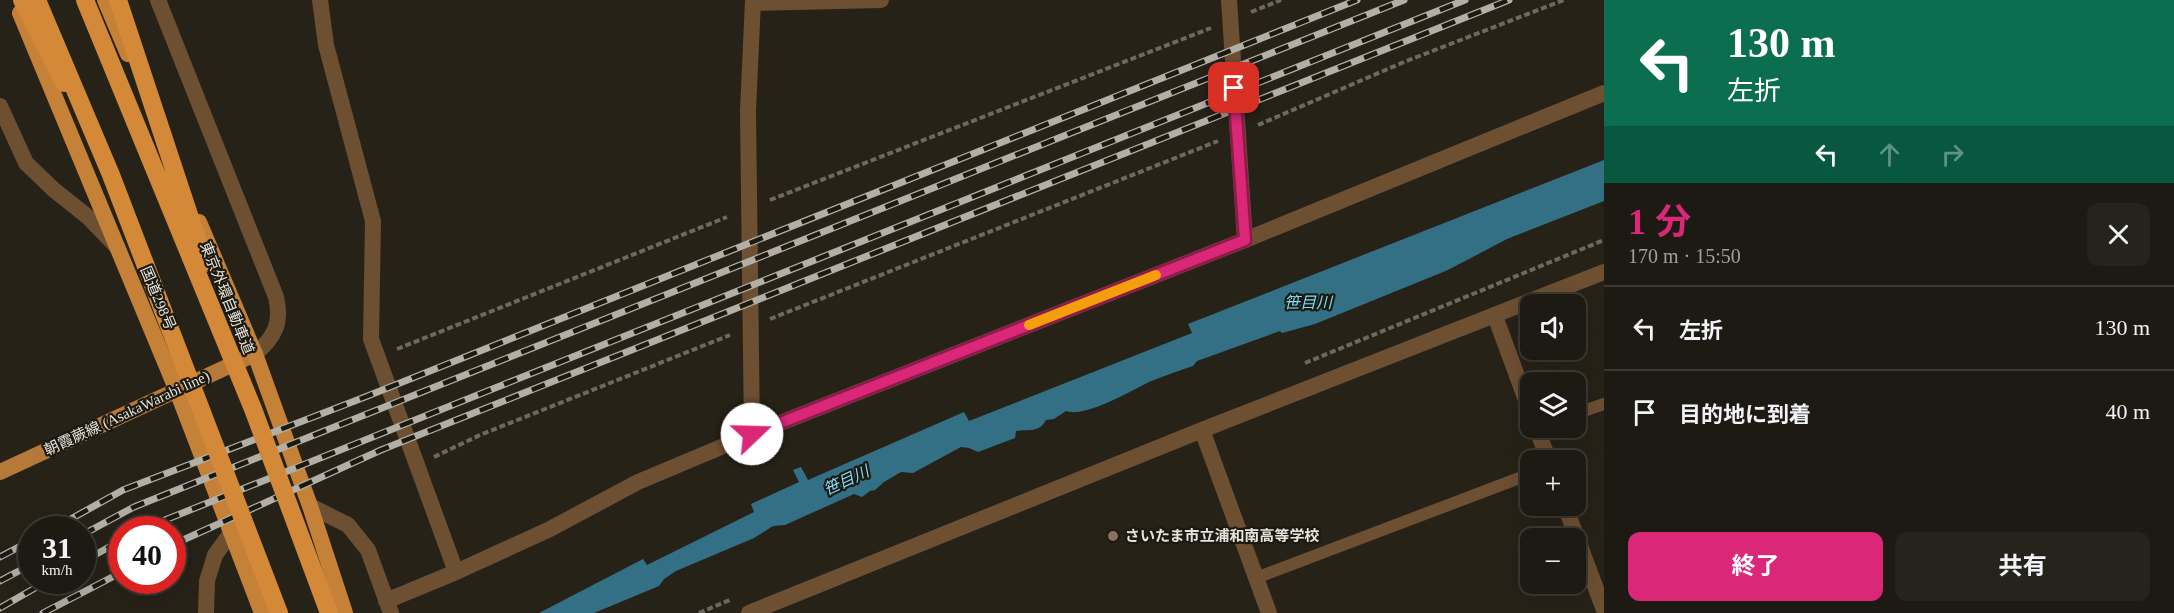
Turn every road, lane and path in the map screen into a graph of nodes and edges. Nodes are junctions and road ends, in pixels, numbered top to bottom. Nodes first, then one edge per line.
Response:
1 (15, 0) edge
2 (22, 0) edge
3 (38, 0) edge
4 (85, 0) edge
5 (105, 0) edge
6 (118, 0) edge
7 (158, 0) edge
8 (320, 0) edge
9 (881, 0) edge
10 (1229, 0) edge
11 (1281, 0) edge
12 (1564, 0) edge
13 (753, 2) edge
14 (1231, 20) junction
15 (1604, 93) edge
16 (0, 106) edge
17 (1237, 134) junction
18 (111, 175) junction
19 (749, 208) junction
20 (1245, 240) junction
21 (117, 247) junction
22 (1604, 272) edge
23 (1495, 316) junction
24 (751, 327) junction
25 (255, 354) junction
26 (378, 357) junction
27 (1520, 384) edge
28 (177, 391) junction
29 (1604, 404) edge
30 (253, 409) junction
31 (1586, 410) edge
32 (1202, 430) junction
33 (752, 434) junction
34 (418, 465) junction
35 (0, 472) edge
36 (1520, 478) edge
37 (310, 506) junction
38 (1569, 516) edge
39 (231, 533) junction
40 (456, 573) junction
41 (1256, 578) junction
42 (389, 607) edge
43 (1604, 610) edge
44 (206, 613) edge
45 (262, 613) edge
46 (279, 613) edge
47 (329, 613) edge
48 (345, 613) edge
49 (749, 613) edge
50 (1269, 613) edge

1 - 21 highway, 国道298号
2 - 18 highway, bridge
3 - 18 highway, bridge
4 - 30 highway, 東京外環自動車道, bridge
5 - 25 highway
6 - 30 highway, bridge
7 - 25 street
8 - 26 street
9 - 13 street
10 - 14 street
11 - 14 path
12 - 17 path
13 - 19 street
14 - 17 street
14 - 19 path
15 - 20 street
16 - 21 street
17 - 20 street
17 - 24 path
18 - 46 highway, bridge
19 - 24 street
19 - 26 path
20 - 33 street
21 - 28 highway, 国道298号
22 - 23 street
23 - 27 street
23 - 32 street
24 - 33 street
24 - 34 path
25 - 28 main road, 朝霞蕨線 (AsakaWarabi line)
25 - 37 highway
26 - 34 street
28 - 35 main road, 朝霞蕨線 (AsakaWarabi line)
28 - 39 highway, 国道298号
29 - 31 lane
30 - 47 highway, 東京外環自動車道, bridge
32 - 41 street
32 - 49 street
33 - 40 street
34 - 40 street
36 - 41 lane
37 - 42 street
37 - 48 highway
38 - 43 street
39 - 44 street
39 - 45 highway, 国道298号
40 - 42 street
41 - 50 street

